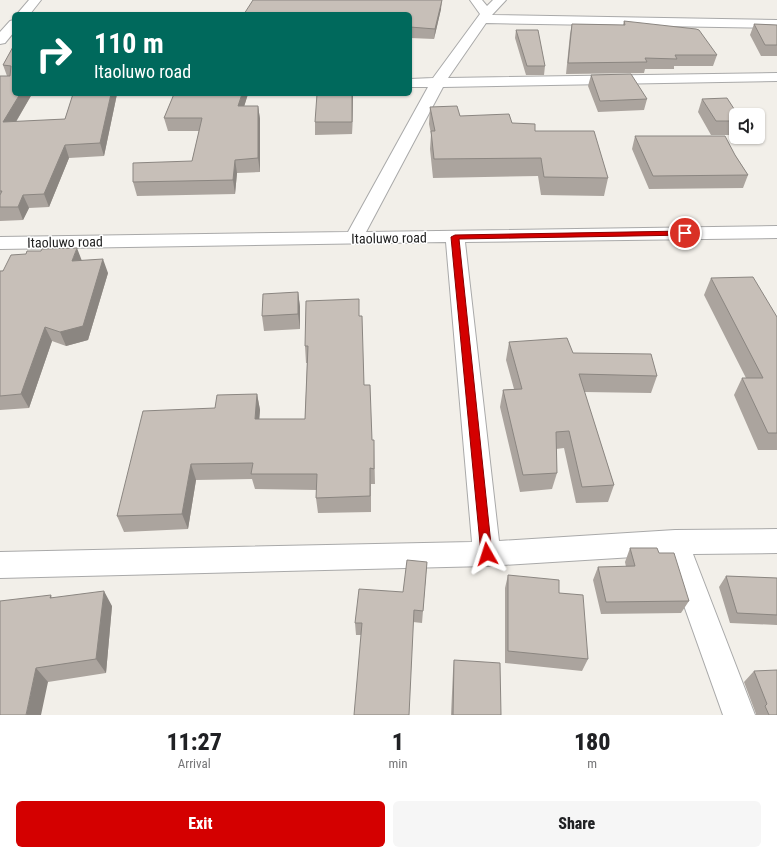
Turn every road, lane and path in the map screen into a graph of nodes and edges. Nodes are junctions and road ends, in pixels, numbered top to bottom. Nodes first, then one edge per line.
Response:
1 (35, 0) edge
2 (476, 0) edge
3 (500, 0) edge
4 (25, 12) edge
5 (485, 16) junction
6 (777, 24) edge
7 (12, 26) edge
8 (0, 40) edge
9 (777, 77) edge
10 (438, 82) junction
11 (412, 83) edge
12 (777, 232) edge
13 (455, 237) junction
14 (354, 238) junction
15 (0, 243) edge
16 (777, 541) edge
17 (675, 542) junction
18 (487, 554) junction
19 (0, 565) edge
20 (739, 715) edge

1 - 4 street
2 - 5 street
3 - 5 street
5 - 6 street
5 - 10 street
7 - 8 street
9 - 10 street
10 - 11 street
10 - 14 street
12 - 13 street, Itaoluwo road
13 - 14 street, Itaoluwo road
13 - 18 street
14 - 15 street, Itaoluwo road
16 - 17 street
17 - 18 street
17 - 20 street
18 - 19 street

